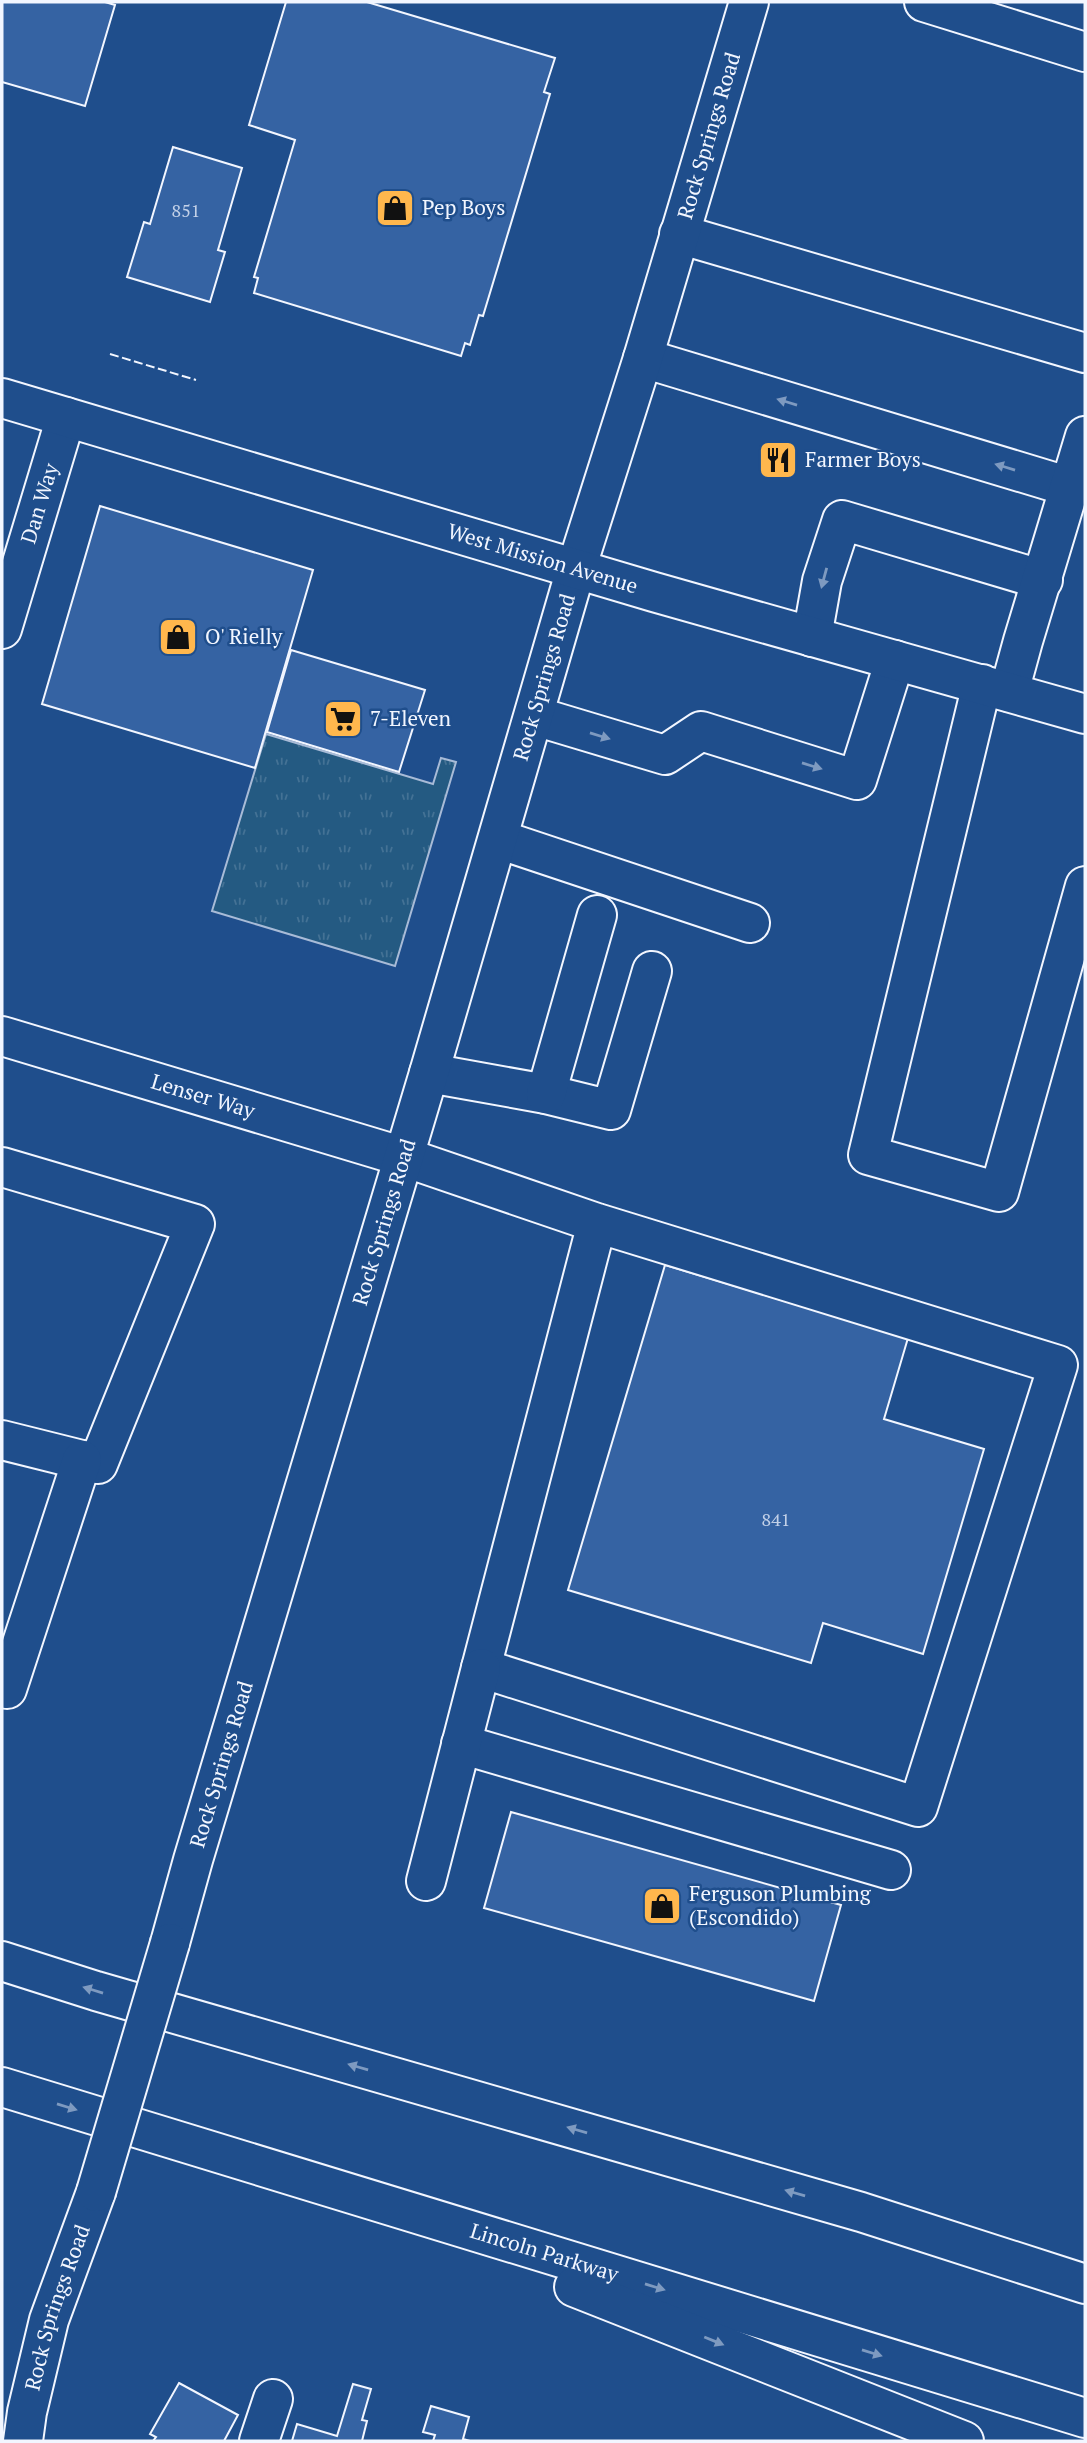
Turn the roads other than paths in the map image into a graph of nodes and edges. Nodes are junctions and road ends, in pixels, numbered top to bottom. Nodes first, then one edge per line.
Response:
1 (749, 2) edge
2 (924, 2) edge
3 (1085, 52) edge
4 (679, 234) junction
5 (1085, 353) edge
6 (643, 358) junction
7 (2, 398) edge
8 (69, 418) junction
9 (1085, 436) edge
10 (1070, 487) junction
11 (576, 569) junction
12 (1043, 580) junction
13 (2, 629) edge
14 (812, 637) junction
15 (895, 660) junction
16 (995, 688) junction
17 (1085, 714) edge
18 (535, 716) junction
19 (498, 839) junction
20 (1085, 886) edge
21 (597, 915) dead end
22 (750, 923) dead end
23 (652, 971) dead end
24 (2, 1036) edge
25 (429, 1073) junction
26 (546, 1094) junction
27 (404, 1157) junction
28 (2, 1167) edge
29 (597, 1223) junction
30 (2, 1440) edge
31 (82, 1460) junction
32 (481, 1668) junction
33 (2, 1688) edge
34 (461, 1744) junction
35 (891, 1870) dead end
36 (426, 1881) dead end
37 (2, 1961) edge
38 (2, 2087) edge
39 (238, 2160) junction
40 (861, 2212) junction
41 (1085, 2264) edge
42 (1085, 2284) edge
43 (273, 2399) dead end
44 (1085, 2418) edge
45 (23, 2441) edge
46 (259, 2441) edge
47 (964, 2441) edge

1 - 4 main road, Rock Springs Road
2 - 3 main road
4 - 5 main road
4 - 6 main road, Rock Springs Road
10 -> 6 main road
6 - 11 main road, Rock Springs Road
7 - 8 main road, West Mission Avenue
8 - 11 main road, West Mission Avenue
8 - 13 main road, Dan Way
9 - 10 main road
10 - 12 main road
11 - 14 main road, West Mission Avenue
11 - 18 main road, Rock Springs Road
12 -> 14 main road
12 - 16 main road
14 - 15 main road, West Mission Avenue
15 - 16 main road, West Mission Avenue
18 -> 15 main road
16 - 17 main road, West Mission Avenue
16 - 20 main road
18 - 19 main road, Rock Springs Road
19 - 22 main road
19 - 25 main road, Rock Springs Road
21 - 26 main road
23 - 26 main road
24 - 27 main road, Lenser Way
25 - 26 main road
25 - 27 main road, Rock Springs Road
27 - 29 main road, Lenser Way
27 - 45 main road, Rock Springs Road, bridge
28 - 31 main road
29 - 32 main road
29 - 32 main road, Lenser Way
30 - 31 main road
31 - 33 main road
32 - 34 main road
34 - 35 main road
34 - 36 main road
40 -> 37 main road
38 -> 39 main road, Lincoln Parkway
39 -> 44 main road, Lincoln Parkway
39 -> 47 main road
40 - 41 main road
40 - 42 main road
43 - 46 main road

